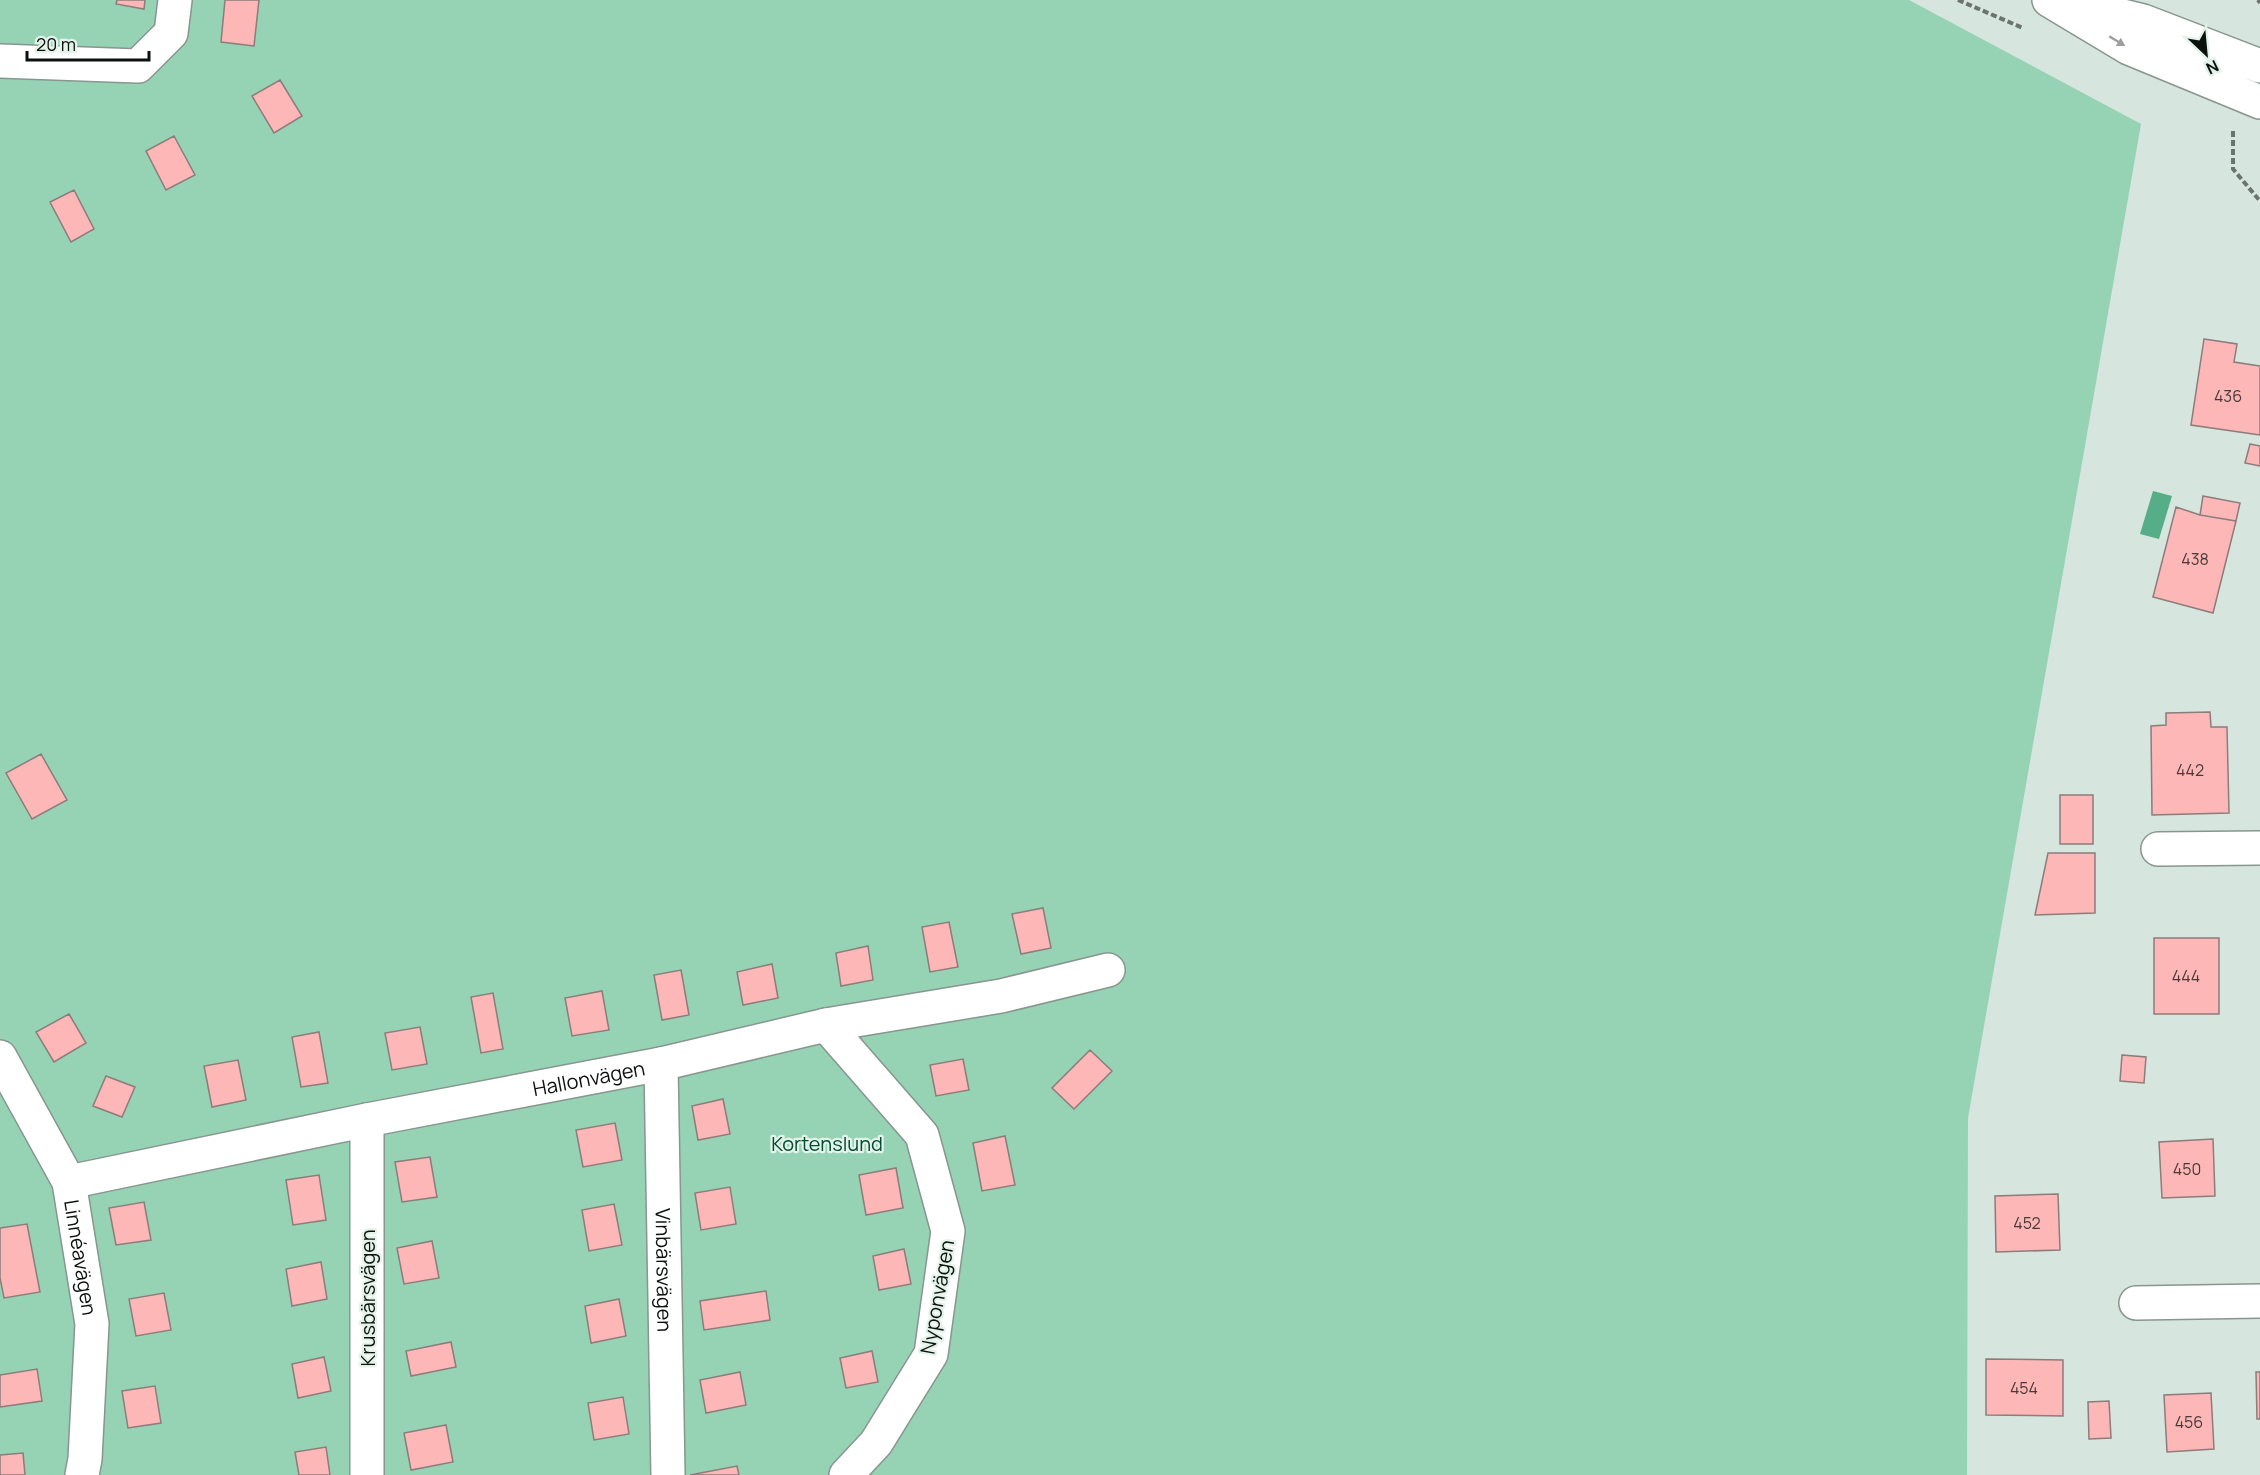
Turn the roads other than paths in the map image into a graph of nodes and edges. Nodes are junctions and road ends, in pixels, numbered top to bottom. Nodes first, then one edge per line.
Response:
1 (175, 0) edge
2 (2049, 0) edge
3 (2055, 0) edge
4 (0, 61) edge
5 (2260, 66) edge
6 (2260, 102) edge
7 (2260, 848) edge
8 (2158, 849) dead end
9 (1108, 970) dead end
10 (826, 1025) junction
11 (0, 1057) edge
12 (661, 1064) junction
13 (367, 1120) junction
14 (69, 1182) junction
15 (2260, 1300) edge
16 (2136, 1303) dead end
17 (82, 1475) edge
18 (367, 1475) edge
19 (668, 1475) edge
20 (846, 1475) edge

1 - 4 street
2 -> 6 street
3 - 5 street
7 - 8 street
9 - 10 street, Hallonvägen
10 - 12 street, Hallonvägen
10 - 20 street, Nyponvägen
11 - 14 street, Linnéavägen
12 - 13 street, Hallonvägen
12 - 19 street, Vinbärsvägen
13 - 14 street, Hallonvägen
13 - 18 street, Krusbärsvägen
14 - 17 street, Linnéavägen
15 - 16 street

